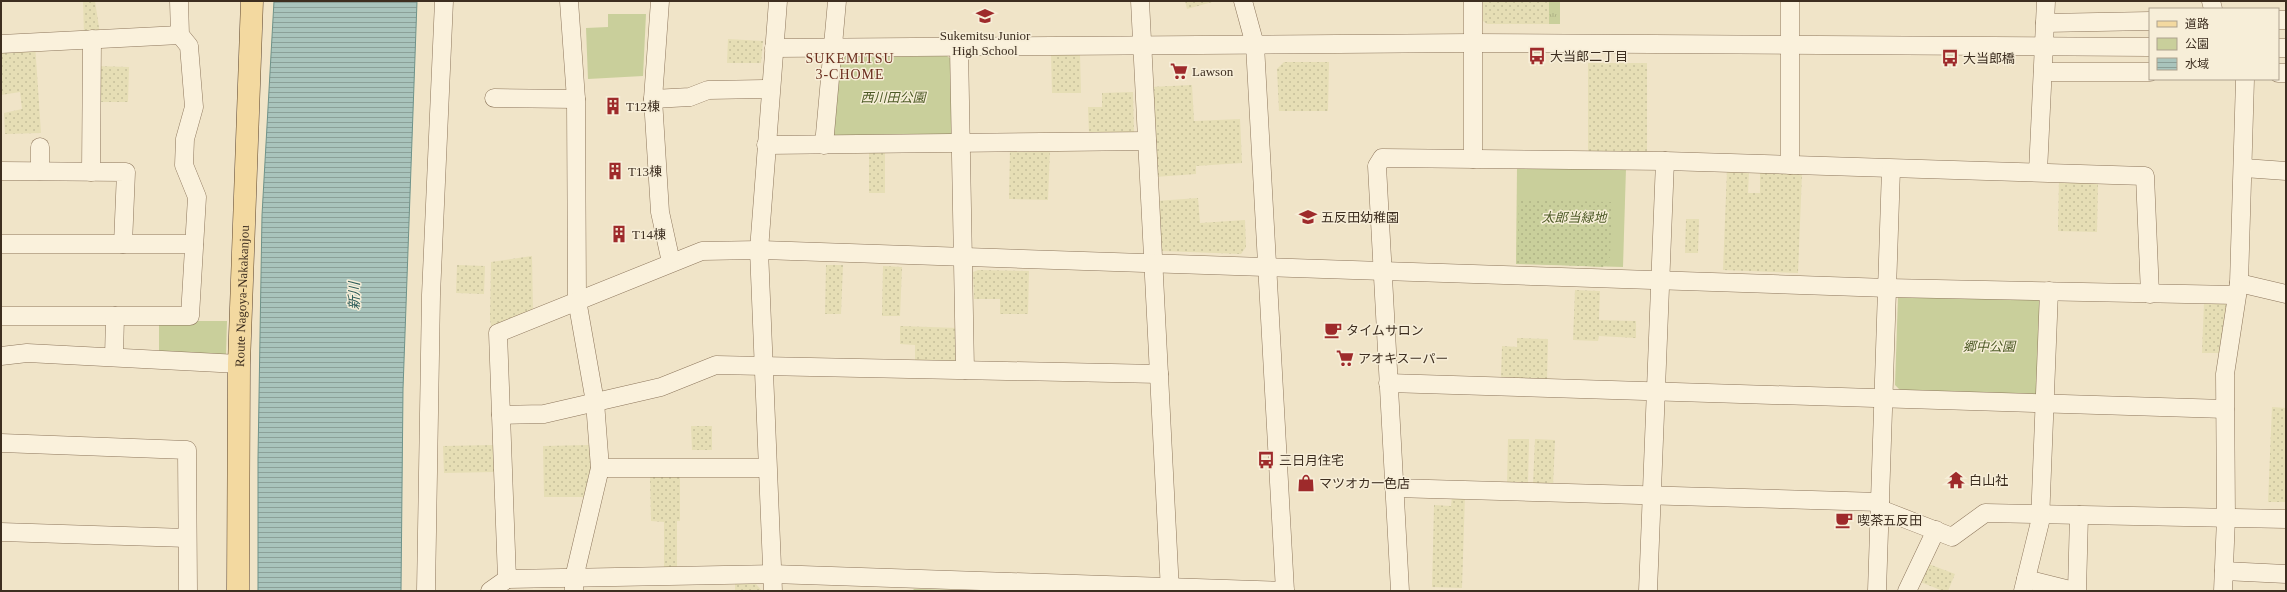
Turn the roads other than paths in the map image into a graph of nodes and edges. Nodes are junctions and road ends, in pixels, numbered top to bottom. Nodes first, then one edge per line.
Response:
1 (179, 1) edge
2 (242, 1) edge
3 (252, 1) edge
4 (444, 1) edge
5 (569, 1) edge
6 (660, 1) edge
7 (778, 1) edge
8 (837, 1) edge
9 (1140, 1) edge
10 (1243, 1) edge
11 (1473, 1) edge
12 (1790, 1) edge
13 (2046, 1) edge
14 (2149, 21) edge
15 (2045, 23) junction
16 (180, 35) junction
17 (250, 38) junction
18 (92, 39) junction
19 (1472, 43) junction
20 (1, 44) edge
21 (1790, 44) junction
22 (1255, 45) junction
23 (1142, 46) junction
24 (2045, 46) junction
25 (2149, 47) edge
26 (774, 48) junction
27 (833, 48) junction
28 (959, 48) junction
29 (2043, 72) junction
30 (2149, 72) edge
31 (2246, 80) edge
32 (770, 89) junction
33 (494, 98) dead end
34 (576, 99) junction
35 (653, 99) junction
36 (1147, 141) junction
37 (962, 143) junction
38 (766, 145) junction
39 (824, 145) junction
40 (40, 147) dead end
41 (1473, 159) junction
42 (1665, 162) junction
43 (1790, 165) junction
44 (2244, 168) junction
45 (1891, 169) junction
46 (1, 171) edge
47 (2286, 171) edge
48 (40, 172) junction
49 (91, 172) junction
50 (2038, 172) junction
51 (1, 244) edge
52 (123, 244) junction
53 (194, 244) junction
54 (759, 250) junction
55 (964, 257) junction
56 (671, 262) junction
57 (1154, 263) junction
58 (1267, 267) junction
59 (1381, 271) junction
60 (1661, 281) junction
61 (1888, 288) junction
62 (2238, 289) junction
63 (2049, 291) junction
64 (2150, 294) junction
65 (2286, 294) edge
66 (576, 300) junction
67 (1, 316) edge
68 (115, 316) junction
69 (1, 356) edge
70 (114, 357) junction
71 (239, 364) junction
72 (762, 365) junction
73 (965, 370) junction
74 (1159, 374) junction
75 (1388, 383) junction
76 (1656, 390) junction
77 (1884, 399) junction
78 (596, 402) junction
79 (2044, 403) junction
80 (2225, 410) junction
81 (501, 415) junction
82 (1, 443) edge
83 (600, 468) junction
84 (767, 468) junction
85 (1394, 488) junction
86 (1652, 496) junction
87 (1880, 505) junction
88 (2040, 514) junction
89 (2079, 515) junction
90 (2226, 518) junction
91 (2286, 519) edge
92 (1936, 530) junction
93 (1, 532) edge
94 (187, 538) junction
95 (2224, 571) junction
96 (2286, 574) edge
97 (506, 579) junction
98 (773, 583) edge
99 (574, 584) edge
100 (903, 585) edge
101 (2025, 585) edge
102 (1057, 587) edge
103 (1170, 589) edge
104 (188, 591) edge
105 (238, 591) edge
106 (426, 591) edge
107 (490, 591) edge
108 (1285, 591) edge
109 (1400, 591) edge
110 (1648, 591) edge
111 (1877, 591) edge
112 (1907, 591) edge
113 (2076, 591) edge
114 (2223, 591) edge

1 - 16 street
2 - 17 street
3 - 17 main road, Route Nagoya-Nakakanjou
4 - 106 street
5 - 34 street
6 - 35 street
7 - 26 street
8 - 27 street
9 - 23 street
10 - 22 street
11 - 19 street
12 - 21 street
13 - 15 street
14 - 15 street
15 - 24 street
16 - 18 street
16 - 53 street
17 - 71 main road, Route Nagoya-Nakakanjou
18 - 20 street
18 - 49 street
19 - 21 street
19 - 22 street
19 - 41 street
21 - 24 street
21 - 43 street
22 - 23 street
22 - 58 street
23 - 28 street
23 - 36 street
24 - 25 street
24 - 29 street
26 - 27 street
26 - 32 street
27 - 28 street
27 - 39 street
28 - 37 street
29 - 30 street
29 - 50 street
31 - 44 street
32 - 35 street
32 - 38 street
33 - 34 street
34 - 66 street
35 - 56 street
36 - 37 street
36 - 57 street
37 - 39 street
37 - 55 street
38 - 39 street
38 - 54 street
40 - 48 street
41 - 42 street
41 - 59 street
42 - 43 street
42 - 60 street
43 - 45 street
44 - 47 street
44 - 62 street
45 - 50 street
45 - 61 street
46 - 48 street
48 - 49 street
49 - 52 street
50 - 64 street
51 - 52 street
52 - 53 street
53 - 68 street
54 - 55 street
54 - 56 street
54 - 72 street
55 - 57 street
55 - 73 street
56 - 66 street
57 - 58 street
57 - 74 street
58 - 59 street
58 - 108 street
59 - 60 street
59 - 75 street
60 - 61 street
60 - 76 street
61 - 63 street
61 - 77 street
62 - 64 street
62 - 65 street
62 - 80 street
63 - 64 street
63 - 79 street
66 - 78 street
66 - 81 street
67 - 68 street
68 - 70 street
69 - 70 street
70 - 71 street
71 - 105 main road, Route Nagoya-Nakakanjou
72 - 73 street
72 - 78 street
72 - 84 street
73 - 74 street
74 - 103 street
75 - 76 street
75 - 85 street
76 - 77 street
76 - 86 street
77 - 79 street
77 - 87 street
78 - 81 street
78 - 83 street
79 - 80 street
79 - 88 street
80 - 90 street
81 - 97 street
82 - 94 street
83 - 84 street
83 - 99 street
84 - 98 street
85 - 86 street
85 - 109 street
86 - 87 street
86 - 110 street
87 - 92 street
87 - 111 street
88 - 89 street
88 - 92 street
88 - 101 street
89 - 90 street
89 - 113 street
90 - 91 street
90 - 95 street
92 - 112 street
93 - 94 street
94 - 104 street
95 - 96 street
95 - 114 street
97 - 99 street
97 - 107 street
98 - 99 street
98 - 100 street
100 - 102 street
101 - 113 street
102 - 103 street
103 - 108 street

